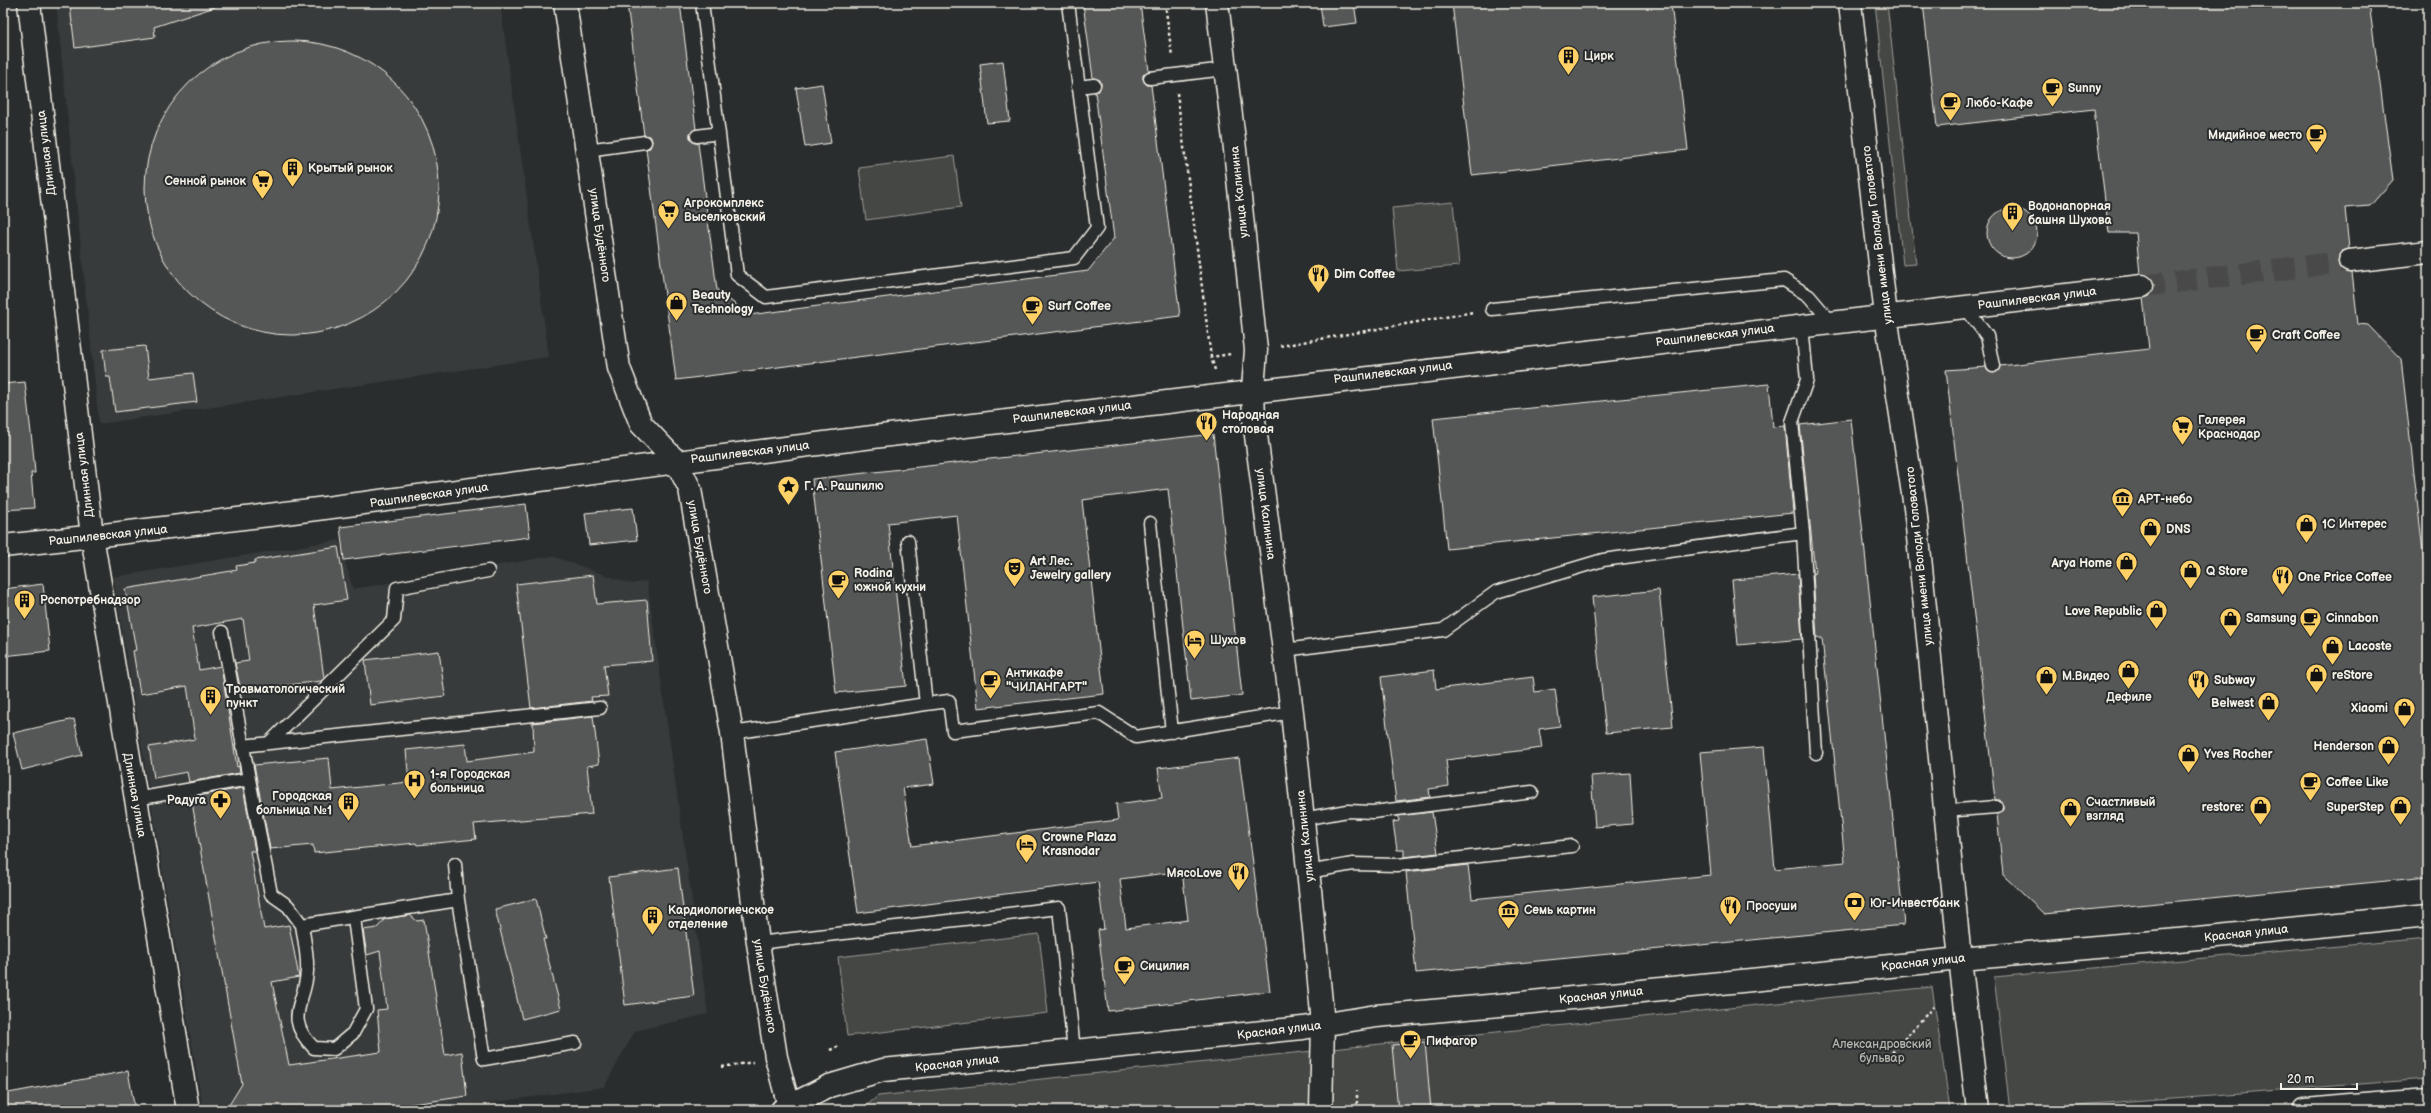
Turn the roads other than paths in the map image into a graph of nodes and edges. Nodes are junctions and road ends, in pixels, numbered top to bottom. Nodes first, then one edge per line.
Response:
1 (28, 3) edge
2 (565, 3) edge
3 (702, 3) edge
4 (1068, 3) edge
5 (1217, 3) edge
6 (1850, 3) edge
7 (1225, 69) junction
8 (1150, 78) dead end
9 (1094, 85) dead end
10 (1078, 87) junction
11 (718, 133) junction
12 (697, 136) dead end
13 (645, 142) dead end
14 (587, 150) junction
15 (2428, 252) edge
16 (2350, 261) tunnel mouth
17 (2142, 286) tunnel mouth
18 (1965, 306) junction
19 (1492, 309) road end
20 (1886, 316) junction
21 (1831, 322) junction
22 (1802, 325) junction
23 (1993, 366) dead end
24 (1253, 389) junction
25 (676, 461) junction
26 (1150, 523) dead end
27 (1803, 533) junction
28 (92, 536) junction
29 (908, 541) dead end
30 (3, 546) edge
31 (488, 571) dead end
32 (222, 632) dead end
33 (1284, 650) junction
34 (926, 704) junction
35 (600, 708) dead end
36 (1292, 712) junction
37 (1172, 732) junction
38 (732, 733) junction
39 (270, 742) junction
40 (242, 746) junction
41 (1816, 753) dead end
42 (249, 779) junction
43 (1532, 792) dead end
44 (136, 799) junction
45 (1996, 807) dead end
46 (1945, 811) junction
47 (1303, 819) junction
48 (1572, 846) dead end
49 (455, 864) dead end
50 (1308, 872) junction
51 (458, 900) junction
52 (2428, 915) edge
53 (354, 918) junction
54 (302, 925) junction
55 (758, 943) junction
56 (1960, 959) junction
57 (1323, 1024) junction
58 (575, 1043) dead end
59 (1074, 1051) junction
60 (2428, 1100) edge
61 (787, 1109) edge
62 (188, 1110) edge
63 (1321, 1110) edge
64 (1978, 1110) edge
65 (2303, 1110) edge

1 - 28 street, Длинная улица
2 - 14 street, улица Будённого
3 - 11 lane
4 - 10 lane
5 - 7 street, улица Калинина
6 - 20 street, улица имени Володи Головатого
7 - 8 lane
7 - 24 street, улица Калинина
9 - 10 lane
10 - 11 lane
11 - 12 lane
13 - 14 lane
14 - 25 street, улица Будённого
15 - 16 street
17 - 18 street, Рашпилевская улица
18 - 20 street, Рашпилевская улица
18 - 23 lane
19 - 21 lane
20 - 21 street, Рашпилевская улица
20 - 46 street, улица имени Володи Головатого
21 - 22 street, Рашпилевская улица
22 - 24 street, Рашпилевская улица
22 - 27 lane
24 - 25 street, Рашпилевская улица
24 - 33 street, улица Калинина
25 - 28 street, Рашпилевская улица
25 - 38 street, улица Будённого
26 - 37 lane
27 - 33 lane
27 - 41 lane
28 - 30 street, Рашпилевская улица
28 - 44 street, Длинная улица
29 - 34 lane
31 - 39 lane
32 - 40 lane
33 - 36 street, улица Калинина
34 - 37 lane
34 - 38 lane
35 - 39 lane
36 - 37 lane
36 - 47 street, улица Калинина
38 - 55 street, улица Будённого
39 - 40 lane
40 - 42 lane
42 - 44 lane
42 - 54 lane
43 - 47 lane
44 - 62 street, Длинная улица
45 - 46 lane
46 - 56 street, улица имени Володи Головатого
47 - 50 street, улица Калинина
48 - 50 lane
49 - 51 lane
50 - 57 street, улица Калинина
51 - 53 lane
51 - 58 lane
52 - 56 street, Красная улица
53 - 54 lane
53 - 54 lane
55 - 59 lane
55 - 61 street, улица Будённого
56 - 57 street, Красная улица
56 - 64 street, улица имени Володи Головатого
57 - 59 street, Красная улица
57 - 63 street, улица Калинина
59 - 61 street, Красная улица
60 - 65 street

